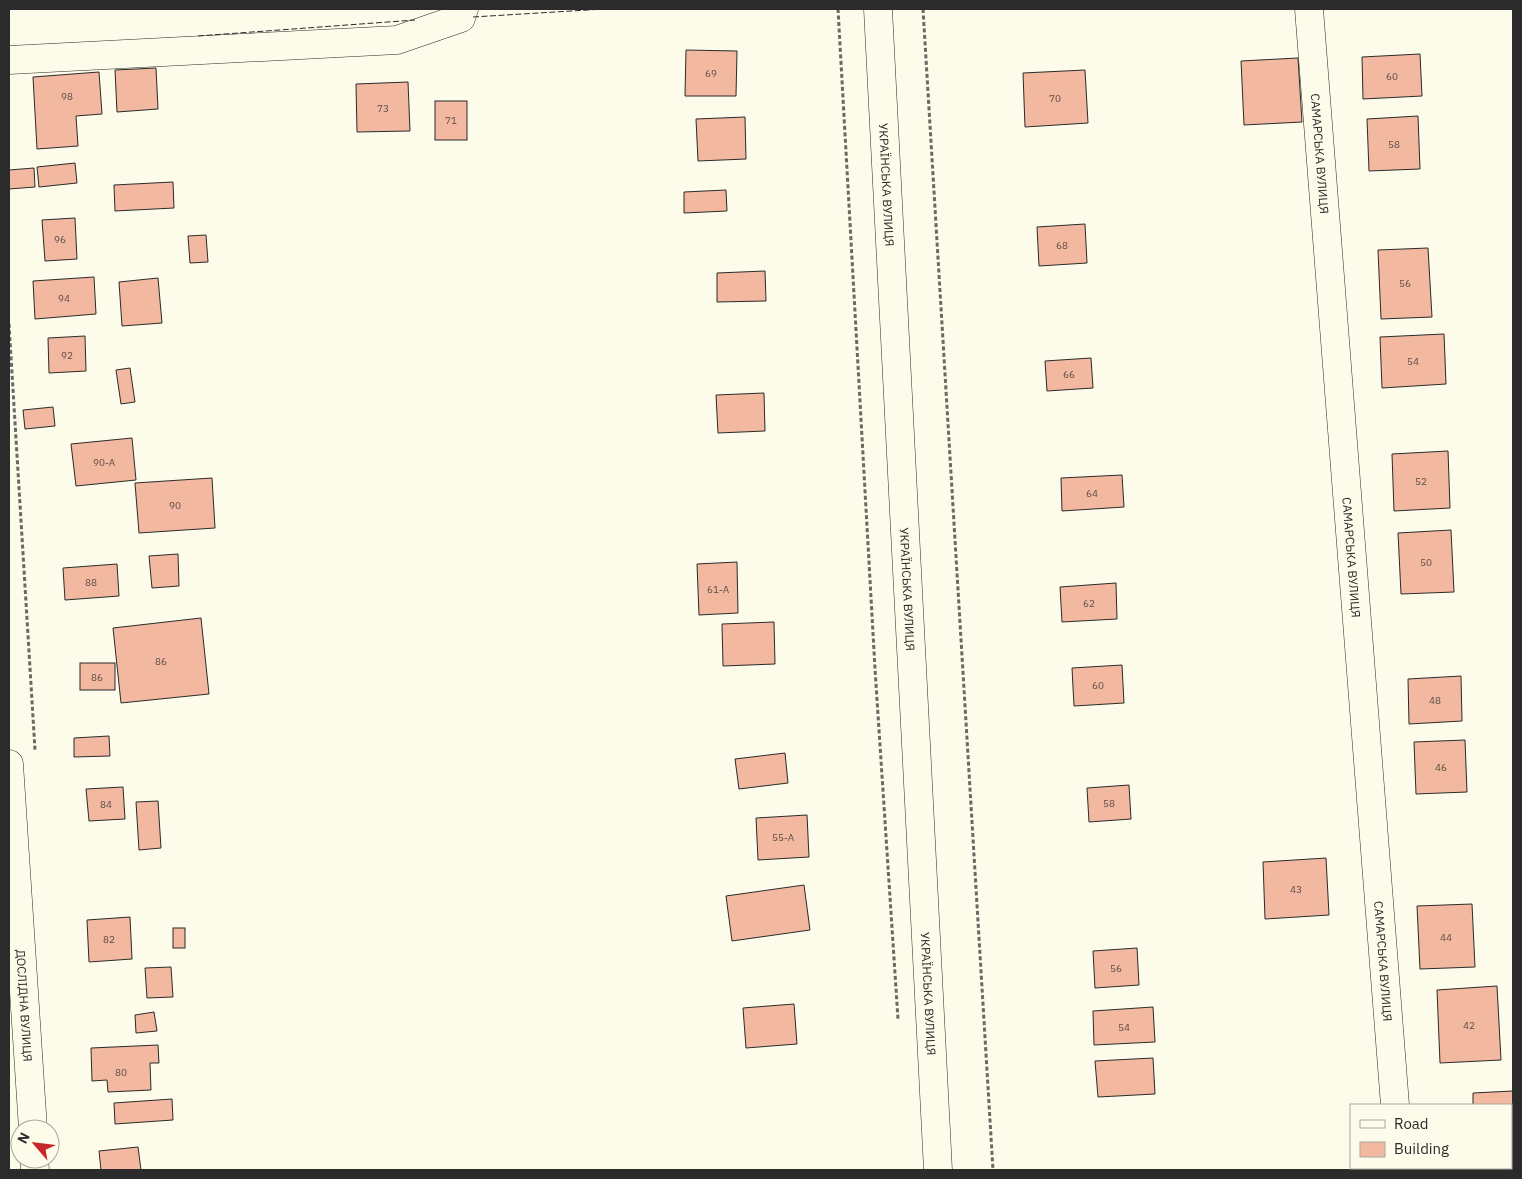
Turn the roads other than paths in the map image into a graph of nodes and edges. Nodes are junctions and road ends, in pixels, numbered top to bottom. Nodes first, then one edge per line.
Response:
1 (464, 9) edge
2 (878, 9) edge
3 (1309, 9) edge
4 (9, 60) edge
5 (9, 764) edge
6 (1395, 1104) edge
7 (31, 1119) edge
8 (938, 1170) edge

1 - 4 street
2 - 8 street, УКРАЇНСЬКА ВУЛИЦЯ
3 - 6 street, САМАРСЬКА ВУЛИЦЯ
5 - 7 street, ДОСЛІДНА ВУЛИЦЯ

